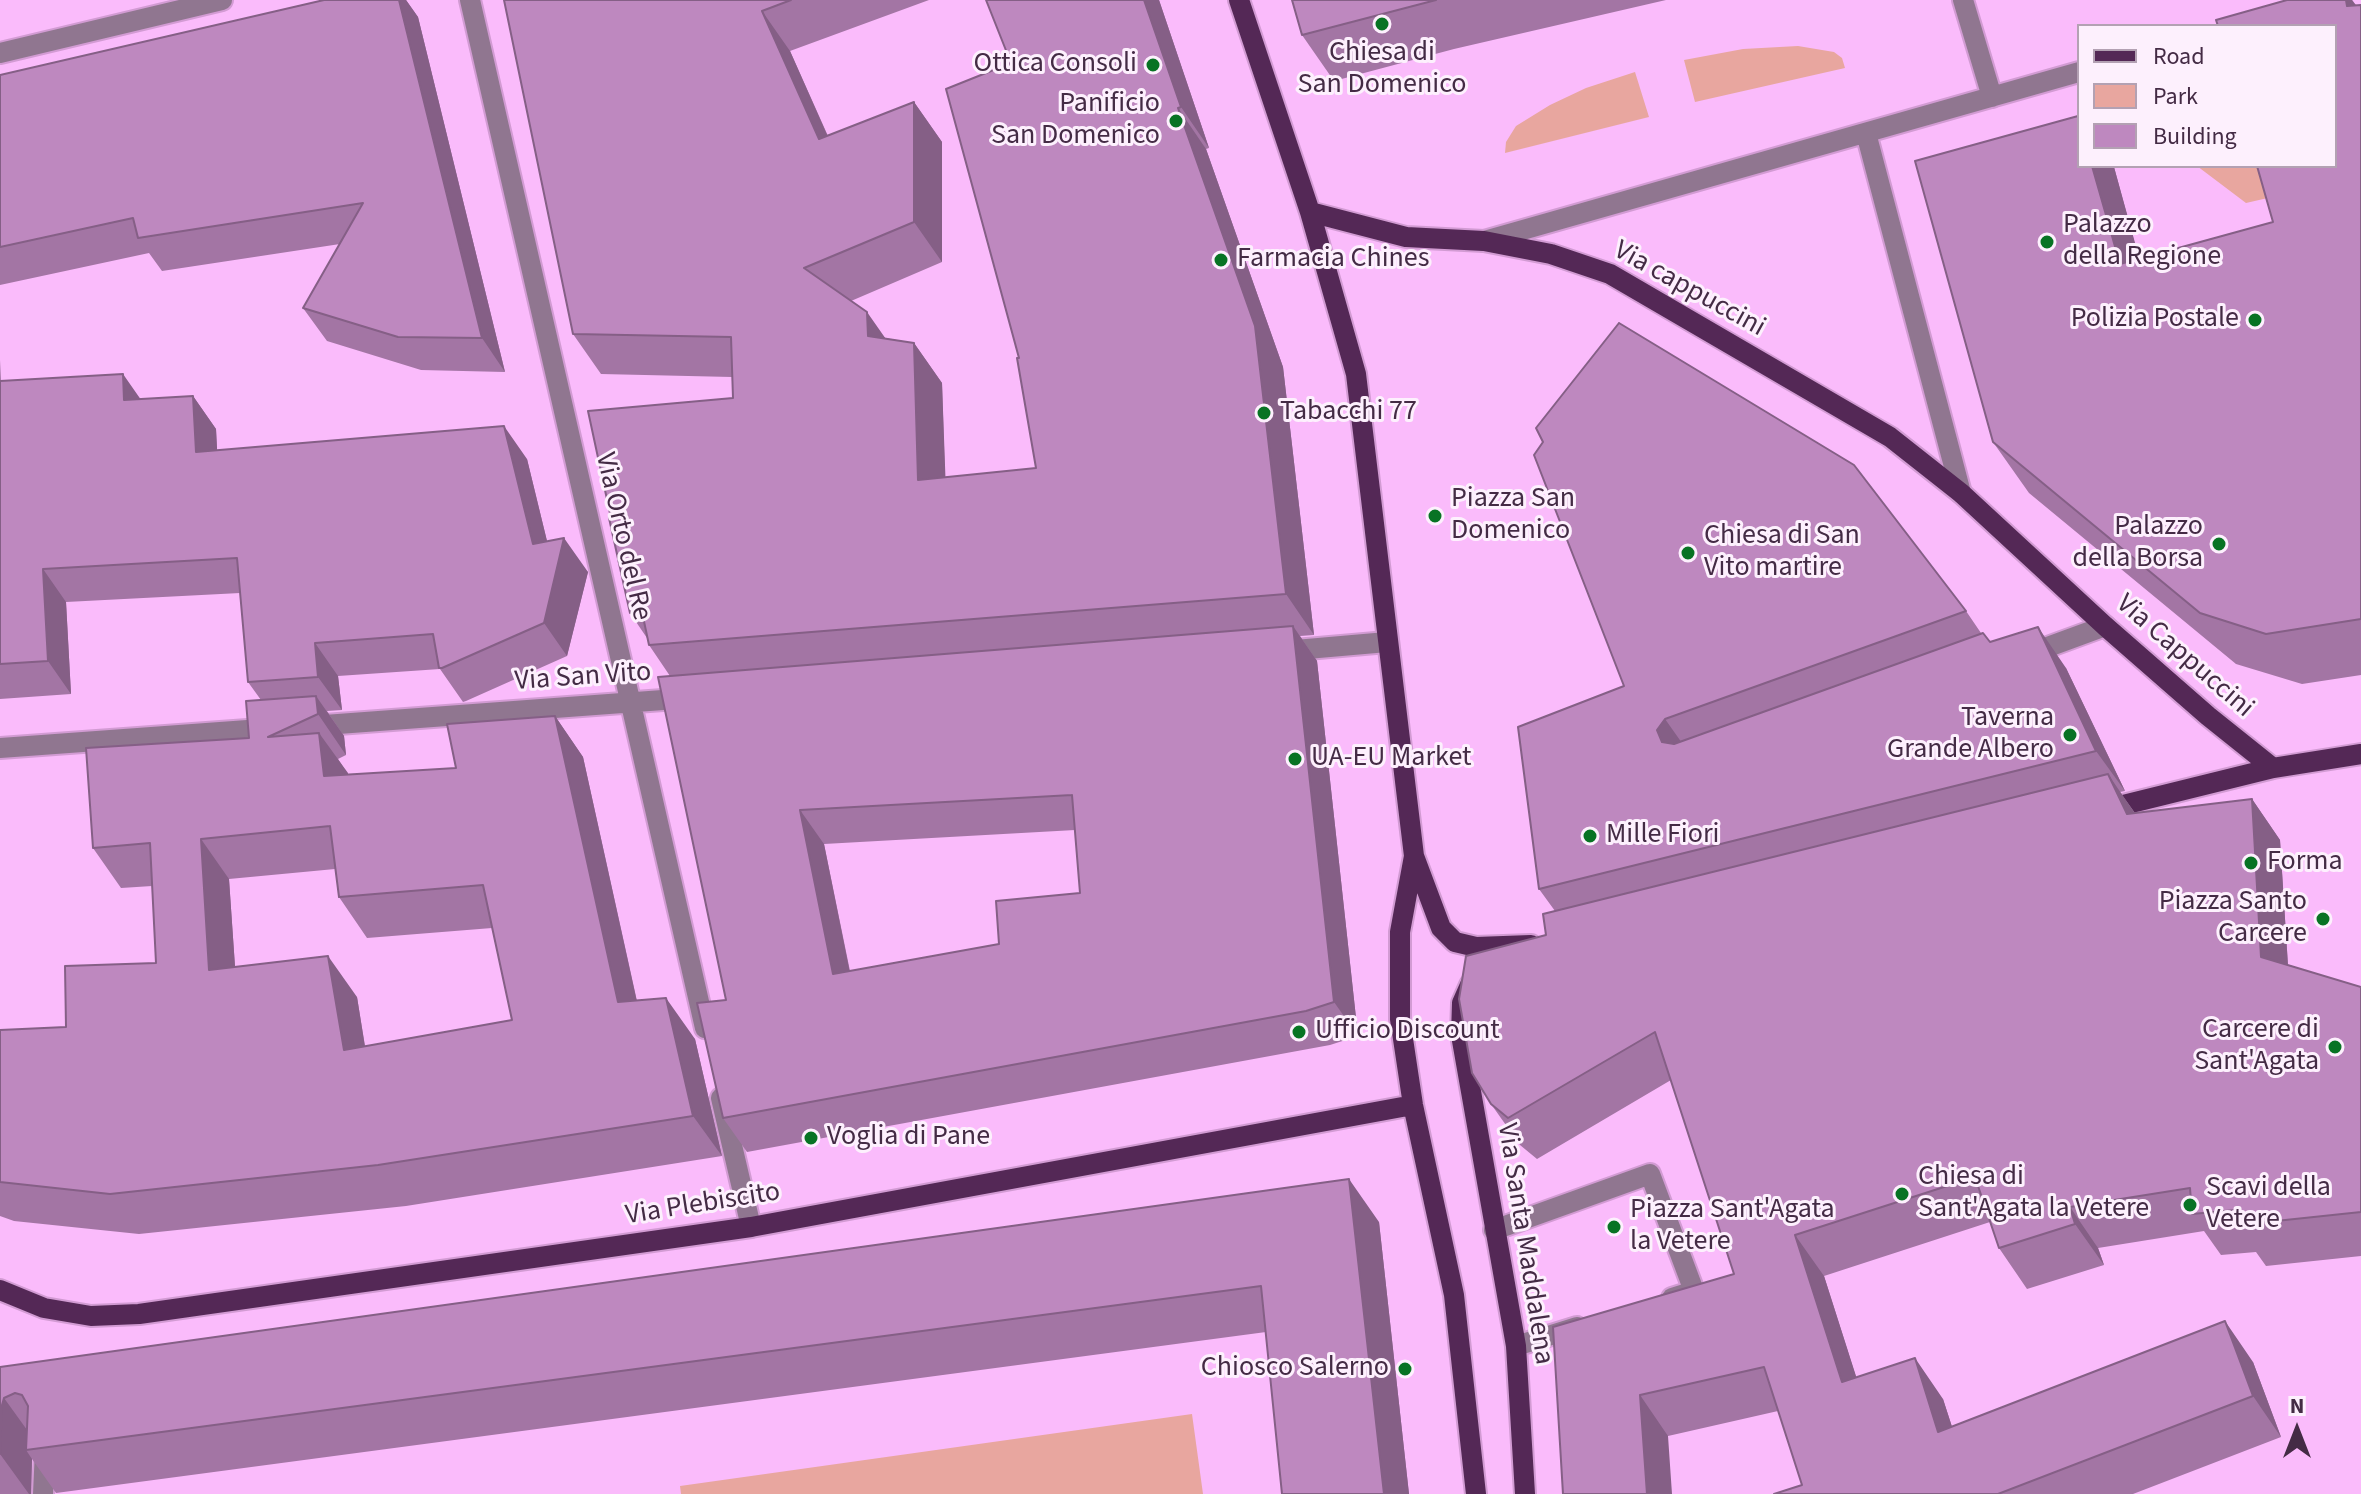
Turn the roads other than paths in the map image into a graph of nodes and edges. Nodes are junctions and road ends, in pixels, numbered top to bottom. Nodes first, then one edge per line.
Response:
1 (222, 0) edge
2 (470, 0) edge
3 (1239, 0) edge
4 (1963, 0) edge
5 (0, 53) edge
6 (2077, 73) edge
7 (1992, 97) junction
8 (1866, 133) junction
9 (1310, 212) junction
10 (1484, 241) junction
11 (1961, 493) junction
12 (2105, 626) junction
13 (1387, 642) junction
14 (1266, 652) edge
15 (2010, 661) edge
16 (710, 696) edge
17 (631, 702) junction
18 (0, 748) edge
19 (2361, 754) edge
20 (2273, 768) junction
21 (2077, 816) edge
22 (1414, 856) junction
23 (709, 1043) edge
24 (716, 1074) edge
25 (1413, 1105) junction
26 (751, 1227) junction
27 (1494, 1230) junction
28 (0, 1290) edge
29 (1649, 1305) edge
30 (1590, 1323) edge
31 (1516, 1346) junction
32 (45, 1449) edge
33 (43, 1494) edge
34 (1476, 1494) edge
35 (1525, 1494) edge

1 - 5 street
2 - 17 street, Via Orto del Re
3 - 9 main road
4 - 7 street
6 - 7 street
7 - 8 street
8 - 10 street
8 - 11 street
9 - 10 main road, Via cappuccini
9 - 13 main road
10 - 11 main road, Via cappuccini
11 - 12 main road, Via Cappuccini
12 - 15 street
12 - 20 main road, Via Cappuccini
13 - 14 street
13 - 22 main road
16 - 17 street, Via San Vito
17 - 18 street, Via San Vito
17 - 23 street, Via Orto del Re
19 - 20 main road
20 - 21 main road
22 - 25 main road
22 - 27 main road, Via Santa Maddalena
24 - 26 street
25 - 26 main road, Via Plebiscito
25 - 34 main road
26 - 28 main road, Via Plebiscito
27 - 29 street
27 - 31 main road, Via Santa Maddalena
30 - 31 street
31 - 35 main road, Via Santa Maddalena
32 - 33 street

